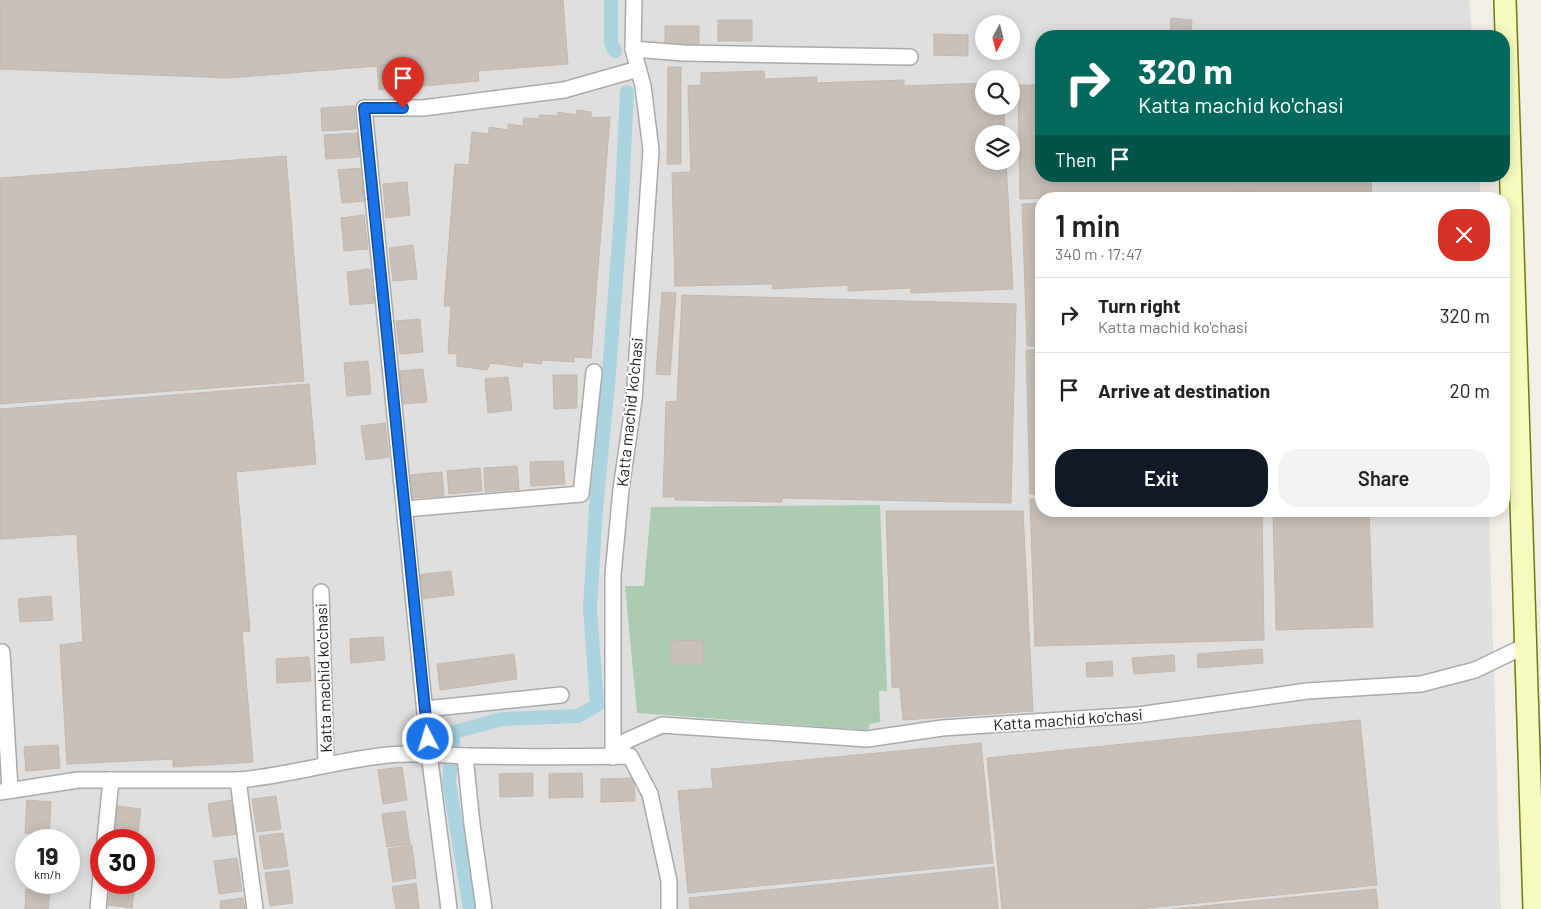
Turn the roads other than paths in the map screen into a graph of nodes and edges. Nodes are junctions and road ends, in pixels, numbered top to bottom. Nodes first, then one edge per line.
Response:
1 (634, 0) edge
2 (1505, 0) edge
3 (1505, 30) edge
4 (633, 49) junction
5 (910, 57) dead end
6 (638, 69) junction
7 (1510, 197) edge
8 (594, 372) dead end
9 (405, 510) junction
10 (321, 592) dead end
11 (1526, 646) junction
12 (2, 652) dead end
13 (561, 695) dead end
14 (425, 710) junction
15 (429, 753) junction
16 (465, 756) junction
17 (613, 756) junction
18 (326, 764) junction
19 (111, 780) junction
20 (238, 780) junction
21 (2, 792) edge
22 (106, 829) edge
23 (99, 894) edge
24 (98, 909) edge
25 (255, 909) edge
26 (449, 909) edge
27 (484, 909) edge
28 (669, 909) edge
29 (1534, 909) edge

1 - 4 street, Katta machid ko'chasi
2 - 3 street
4 - 5 street
4 - 6 street, Katta machid ko'chasi
6 - 9 street
6 - 17 street, Katta machid ko'chasi
7 - 11 street
8 - 9 street
9 - 14 street
10 - 18 street, Katta machid ko'chasi
11 - 17 street, Katta machid ko'chasi
11 - 29 street
12 - 21 street, Katta machid ko'chasi
13 - 14 street
14 - 15 street
15 - 16 street, Katta machid ko'chasi
15 - 18 street, Katta machid ko'chasi
15 - 26 street
16 - 17 street
16 - 27 street
17 - 28 street
18 - 20 street, Katta machid ko'chasi
19 - 20 street, Katta machid ko'chasi
19 - 21 street, Katta machid ko'chasi
19 - 22 street
20 - 25 street
23 - 24 street

